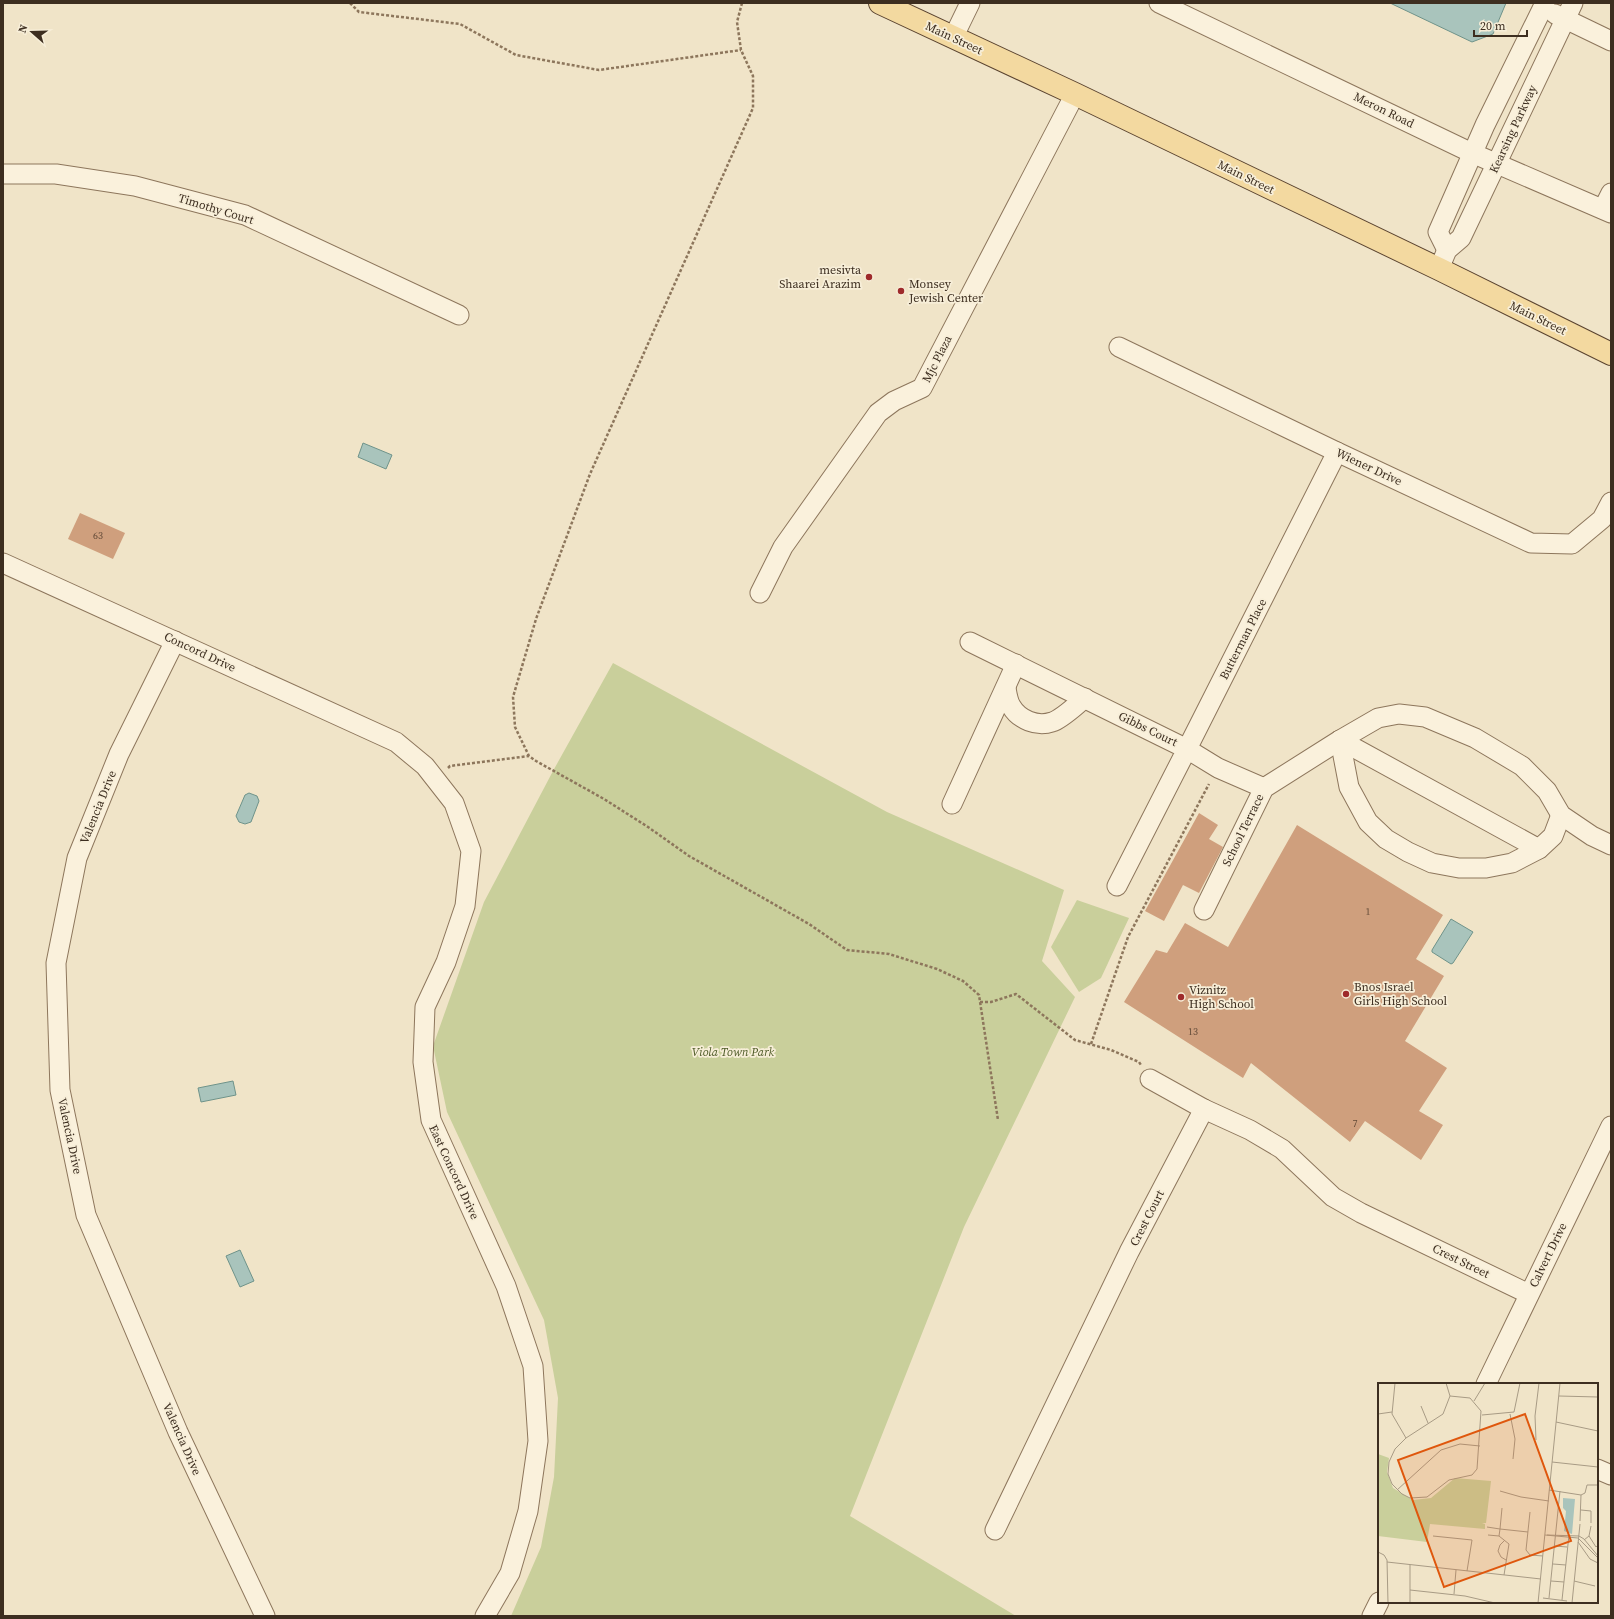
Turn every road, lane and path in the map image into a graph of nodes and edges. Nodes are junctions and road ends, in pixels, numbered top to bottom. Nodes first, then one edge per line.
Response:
1 (350, 3) edge
2 (742, 3) edge
3 (880, 3) edge
4 (970, 3) edge
5 (1159, 3) edge
6 (1543, 6) edge
7 (1569, 11) edge
8 (953, 38) junction
9 (1611, 41) edge
10 (741, 50) junction
11 (1075, 94) junction
12 (1472, 153) junction
13 (1497, 162) junction
14 (3, 174) edge
15 (1608, 205) edge
16 (1443, 259) junction
17 (458, 316) dead end
18 (1119, 347) dead end
19 (1611, 354) edge
20 (1337, 452) junction
21 (1611, 502) edge
22 (3, 562) edge
23 (760, 593) dead end
24 (175, 641) junction
25 (970, 642) dead end
26 (1016, 664) junction
27 (1006, 688) junction
28 (1085, 698) junction
29 (1340, 740) junction
30 (396, 742) joint
31 (1188, 749) junction
32 (529, 756) junction
33 (1218, 768) junction
34 (435, 778) junction
35 (1264, 788) junction
36 (952, 804) dead end
37 (1560, 815) junction
38 (1611, 845) edge
39 (1540, 849) junction
40 (1117, 886) dead end
41 (1204, 910) dead end
42 (980, 1002) junction
43 (1091, 1044) junction
44 (1150, 1079) joint
45 (1204, 1109) junction
46 (998, 1120) dead end
47 (1611, 1126) edge
48 (1529, 1294) junction
49 (1486, 1383) edge
50 (1598, 1469) edge
51 (1611, 1475) edge
52 (995, 1530) dead end
53 (1378, 1603) edge
54 (265, 1616) edge
55 (485, 1616) edge
56 (1372, 1616) edge

1 - 10 path
2 - 10 path
3 - 8 main road, Main Street
4 - 8 street
5 - 12 street, Meron Road
6 - 7 street
6 - 12 street
7 - 9 street
7 - 13 street, Kearsing Parkway
8 - 11 main road, Main Street
10 - 32 path
11 - 16 main road, Main Street
11 - 23 street, Mjc Plaza
12 - 13 street, Meron Road
12 - 16 street
13 - 15 street, Meron Road
13 - 16 street, Kearsing Parkway
14 - 17 street, Timothy Court
16 - 19 main road, Main Street
18 - 20 street, Wiener Drive
20 - 21 street, Wiener Drive
20 - 31 street, Butterman Place
22 - 24 street, Concord Drive
24 - 30 street, Concord Drive
24 - 54 street, Valencia Drive
25 - 26 street, Gibbs Court
26 - 27 street
26 - 28 street, Gibbs Court
27 - 28 street
27 - 36 street
28 - 31 street, Gibbs Court
29 - 35 street, School Terrace
29 - 37 street, School Terrace
29 - 39 street
29 - 39 street
30 - 34 street, East Concord Drive
31 - 33 street
31 - 40 street, Gibbs Court
32 - 34 path
32 - 42 path
33 - 35 street
33 - 43 path
34 - 55 street, East Concord Drive
35 - 41 street, School Terrace
37 - 38 street, School Terrace
37 - 39 street
42 - 43 path
42 - 46 path
43 - 44 path
44 - 45 street
45 - 48 street, Crest Street
45 - 52 street, Crest Court
47 - 48 street, Calvert Drive
48 - 49 street, Calvert Drive
50 - 51 street
53 - 56 street

